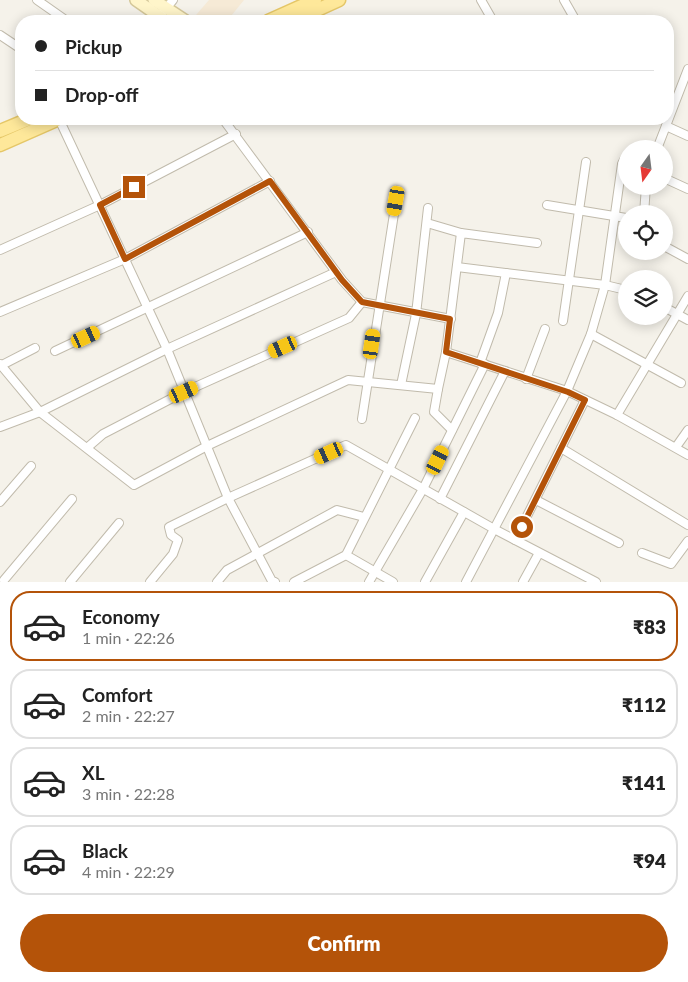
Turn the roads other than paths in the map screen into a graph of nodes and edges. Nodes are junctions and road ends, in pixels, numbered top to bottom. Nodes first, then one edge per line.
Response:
1 (37, 0) edge
2 (136, 0) edge
3 (154, 0) edge
4 (315, 0) edge
5 (339, 0) edge
6 (481, 0) edge
7 (564, 0) edge
8 (166, 11) edge
9 (58, 15) edge
10 (281, 15) edge
11 (306, 15) edge
12 (490, 15) edge
13 (573, 15) edge
14 (0, 35) edge
15 (15, 45) edge
16 (688, 69) edge
17 (674, 105) edge
18 (16, 125) edge
19 (45, 125) edge
20 (62, 125) edge
21 (229, 125) edge
22 (666, 126) joint
23 (0, 132) edge
24 (236, 134) junction
25 (688, 136) edge
26 (661, 140) edge
27 (0, 145) edge
28 (586, 162) dead end
29 (270, 181) junction
30 (673, 182) edge
31 (688, 189) edge
32 (618, 194) edge
33 (396, 201) dead end
34 (100, 205) junction
35 (547, 205) dead end
36 (428, 208) dead end
37 (579, 210) junction
38 (615, 217) junction
39 (618, 217) edge
40 (427, 223) junction
41 (308, 232) junction
42 (461, 233) junction
43 (537, 243) dead end
44 (0, 250) edge
45 (673, 251) edge
46 (125, 259) junction
47 (688, 260) edge
48 (457, 267) junction
49 (336, 272) junction
50 (506, 273) junction
51 (569, 280) junction
52 (606, 285) junction
53 (618, 288) edge
54 (688, 296) edge
55 (362, 302) junction
56 (148, 307) junction
57 (378, 307) junction
58 (0, 312) edge
59 (673, 312) edge
60 (416, 314) junction
61 (677, 314) junction
62 (450, 319) junction
63 (688, 320) edge
64 (563, 321) dead end
65 (545, 329) dead end
66 (591, 334) junction
67 (34, 348) dead end
68 (167, 349) junction
69 (54, 352) dead end
70 (446, 352) junction
71 (482, 363) junction
72 (647, 364) junction
73 (0, 365) edge
74 (505, 371) junction
75 (526, 379) junction
76 (367, 382) junction
77 (680, 383) dead end
78 (401, 385) junction
79 (438, 389) junction
80 (184, 392) junction
81 (568, 392) junction
82 (585, 400) junction
83 (40, 412) junction
84 (617, 415) junction
85 (415, 418) dead end
86 (362, 419) dead end
87 (0, 427) edge
88 (452, 430) junction
89 (688, 430) edge
90 (207, 446) junction
91 (88, 447) junction
92 (676, 447) junction
93 (561, 448) junction
94 (688, 454) edge
95 (31, 466) dead end
96 (389, 469) junction
97 (423, 489) junction
98 (228, 498) junction
99 (72, 499) dead end
100 (440, 499) junction
101 (536, 500) junction
102 (0, 502) edge
103 (464, 512) junction
104 (364, 517) junction
105 (119, 523) dead end
106 (688, 525) edge
107 (496, 530) junction
108 (515, 540) junction
109 (688, 541) edge
110 (619, 543) dead end
111 (258, 552) junction
112 (539, 553) junction
113 (642, 553) dead end
114 (346, 555) junction
115 (374, 572) junction
116 (3, 580) edge
117 (155, 581) edge
118 (70, 582) edge
119 (217, 582) edge
120 (273, 582) edge
121 (294, 582) edge
122 (369, 582) edge
123 (393, 582) edge
124 (425, 582) edge
125 (466, 582) edge
126 (523, 582) edge
127 (596, 582) edge

1 - 9 street
2 - 8 main road
3 - 8 main road
4 - 10 main road
5 - 11 main road
6 - 12 street
7 - 13 street
14 - 15 street
16 - 17 street
18 - 23 main road
19 - 27 main road
20 - 34 street
21 - 24 street
22 - 25 street
22 - 26 street
24 - 29 street
24 - 34 street
28 - 37 street
29 - 41 street
29 - 46 street
30 - 31 street
32 - 38 street
33 - 57 street
34 - 44 street
34 - 46 street
35 - 37 street
36 - 40 street
37 - 38 street
37 - 51 street
38 - 39 street
38 - 52 street
40 - 42 street
40 - 60 street
41 - 49 street
41 - 56 street
42 - 43 street
42 - 48 street
45 - 47 street
46 - 56 street
46 - 58 street
48 - 50 street
48 - 62 street
49 - 55 street
49 - 68 street
50 - 51 street
50 - 71 street
51 - 52 street
51 - 64 street
52 - 53 street
52 - 66 street
54 - 61 street
55 - 57 street
55 - 80 street
56 - 68 street
56 - 69 street
57 - 60 street
57 - 76 street
59 - 61 street
60 - 62 street
60 - 78 street
61 - 63 street
61 - 72 street
62 - 70 street
65 - 75 street
66 - 72 street
66 - 81 street
67 - 73 street
68 - 80 street
68 - 83 street
70 - 71 street
70 - 79 street
71 - 74 street
71 - 88 street
72 - 77 street
72 - 84 street
73 - 83 street
74 - 75 street
74 - 100 street
75 - 81 street
76 - 78 street
76 - 86 street
76 - 90 street
78 - 79 street
79 - 88 street
80 - 90 street
80 - 91 street
81 - 82 street
81 - 107 street
82 - 84 street
82 - 93 street
83 - 87 street
83 - 91 street
84 - 92 street
85 - 96 street
88 - 97 street
89 - 92 street
90 - 91 street
90 - 98 street
92 - 94 street
93 - 101 street
93 - 106 street
95 - 102 street
96 - 97 street
96 - 98 street
96 - 104 street
97 - 100 street
97 - 115 street
98 - 111 street
98 - 117 street
99 - 116 street
100 - 103 street
101 - 108 street
101 - 110 street
103 - 107 street
103 - 124 street
104 - 111 street
104 - 114 street
105 - 118 street
107 - 108 street
107 - 125 street
108 - 112 street
109 - 113 street
111 - 119 street
111 - 120 street
112 - 126 street
112 - 127 street
114 - 115 street
114 - 121 street
115 - 122 street
115 - 123 street

